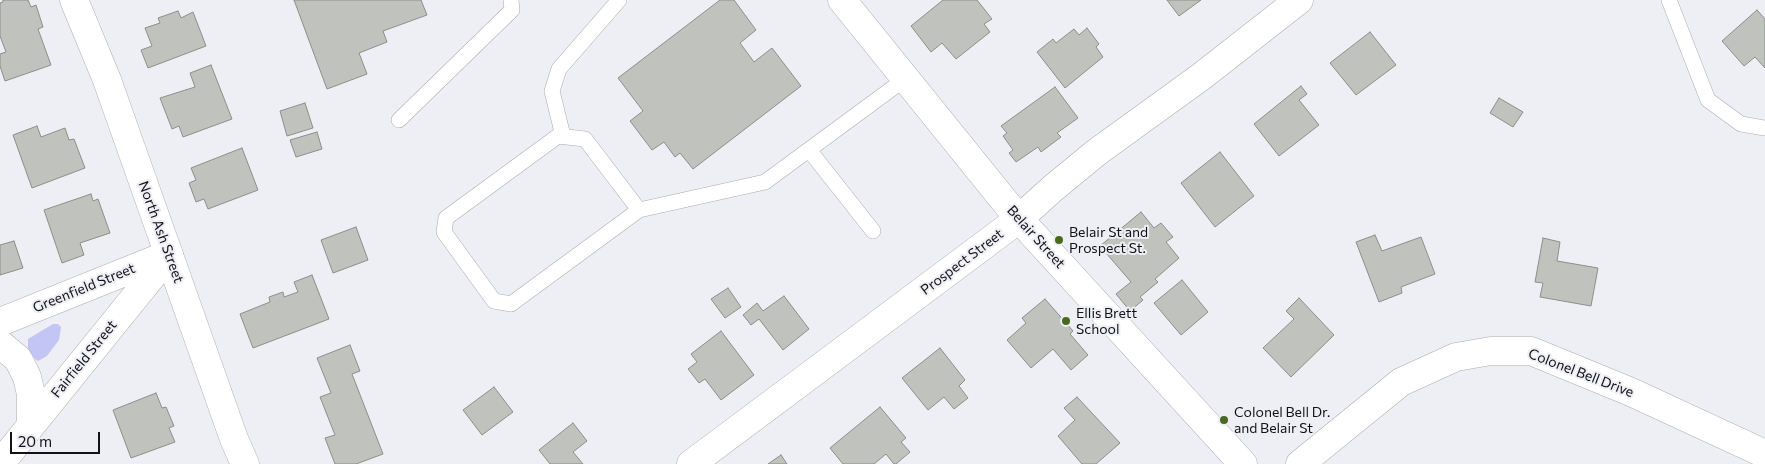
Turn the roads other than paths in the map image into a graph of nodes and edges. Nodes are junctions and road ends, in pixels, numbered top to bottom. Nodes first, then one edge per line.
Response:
1 (74, 0) edge
2 (511, 0) edge
3 (619, 0) edge
4 (842, 0) edge
5 (1299, 0) edge
6 (1669, 0) edge
7 (905, 79) junction
8 (398, 120) dead end
9 (1765, 128) edge
10 (562, 136) junction
11 (809, 150) junction
12 (639, 210) junction
13 (1019, 219) junction
14 (873, 231) dead end
15 (169, 255) junction
16 (0, 322) edge
17 (0, 344) edge
18 (31, 425) junction
19 (1765, 454) edge
20 (0, 464) edge
21 (245, 464) edge
22 (691, 464) edge
23 (1243, 464) edge
24 (1300, 464) edge

1 - 15 street, North Ash Street
2 - 8 lane
3 - 10 lane
4 - 7 street, Belair Street
5 - 13 street, Prospect Street
6 - 9 lane
7 - 11 lane
7 - 13 street, Belair Street
10 - 12 lane
10 - 12 lane
11 - 12 lane
11 - 14 lane
13 - 22 street, Prospect Street
13 - 23 street, Belair Street
15 - 16 street, Greenfield Street
15 - 18 street, Fairfield Street
15 - 21 street, North Ash Street
17 - 18 street
18 - 20 street, Fairfield Street
19 - 24 street, Colonel Bell Drive

